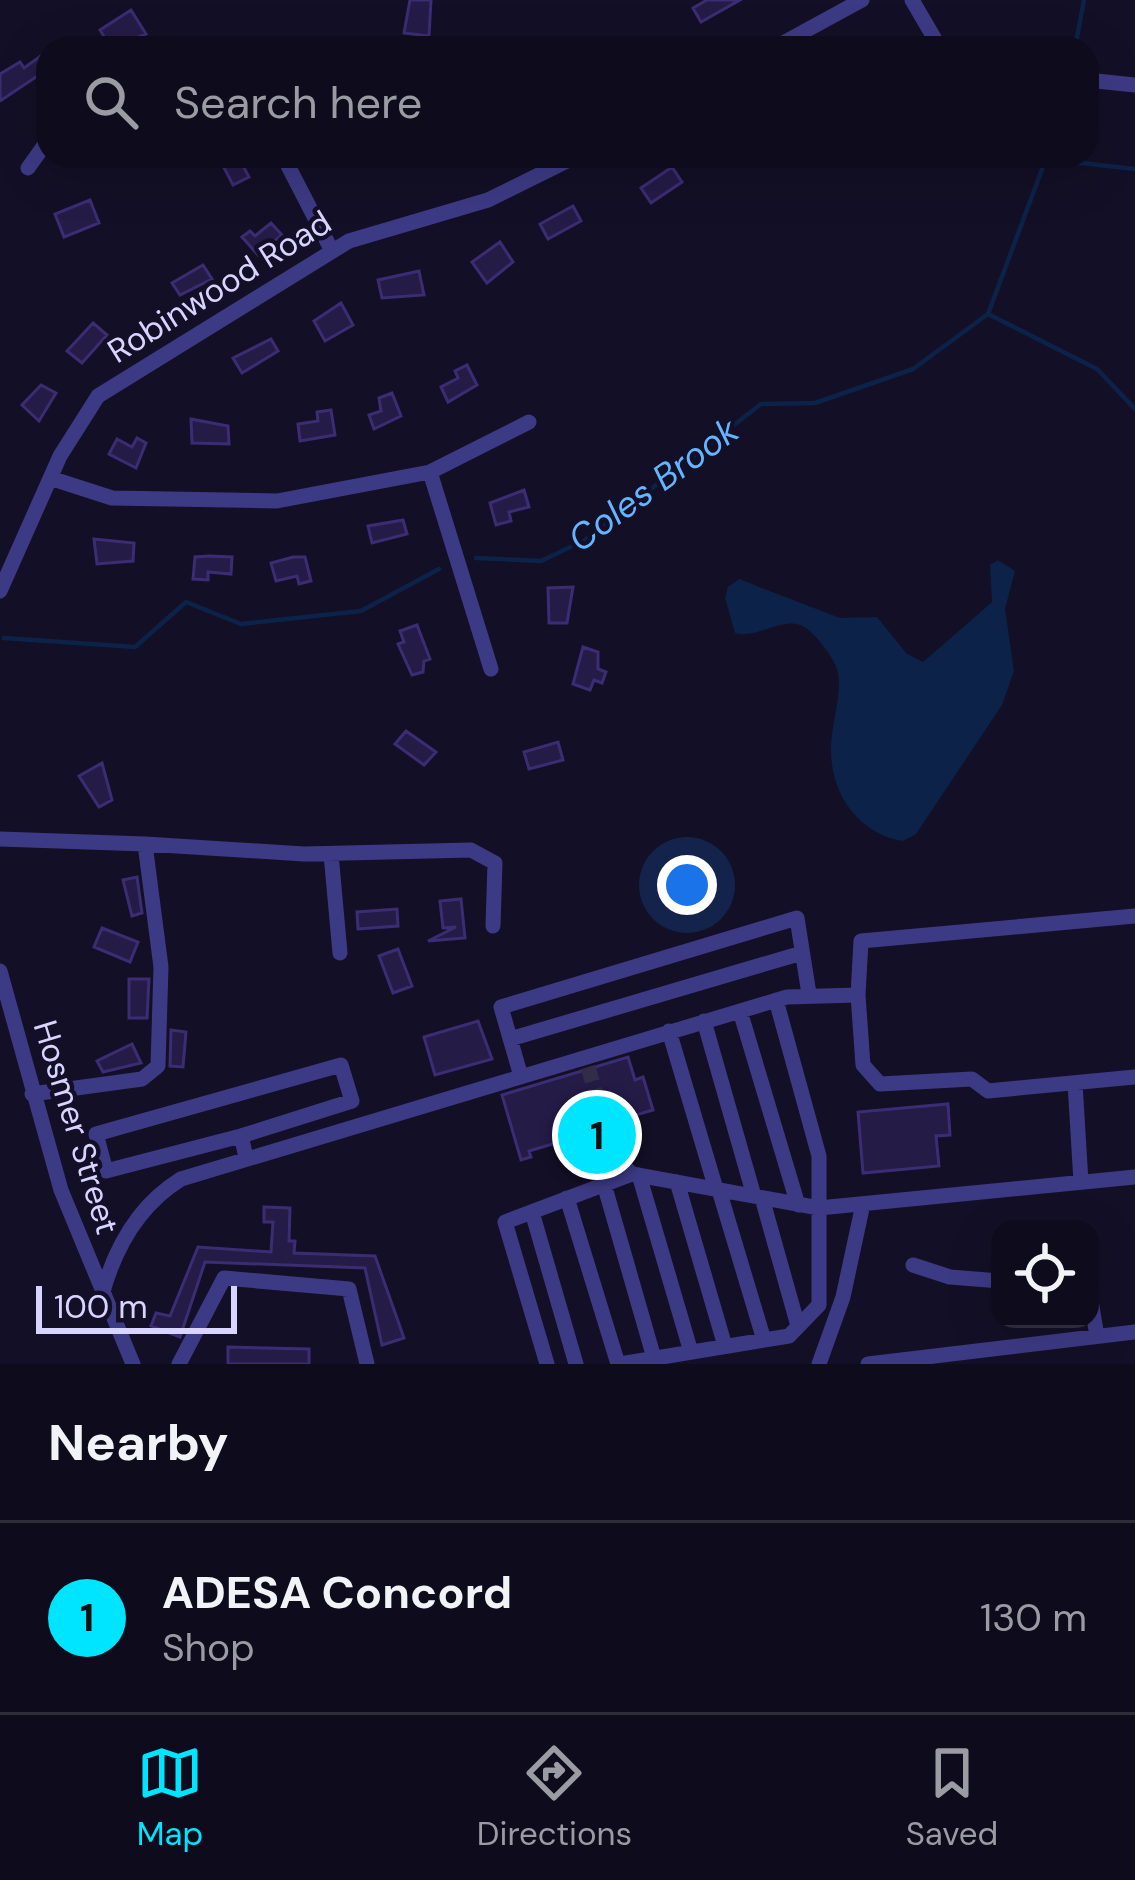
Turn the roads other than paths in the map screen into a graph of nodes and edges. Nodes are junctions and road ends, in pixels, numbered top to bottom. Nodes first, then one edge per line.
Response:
1 (862, 0) edge
2 (911, 0) edge
3 (796, 36) edge
4 (933, 36) edge
5 (1099, 82) edge
6 (1135, 86) edge
7 (36, 157) edge
8 (28, 168) dead end
9 (289, 168) edge
10 (553, 168) edge
11 (332, 251) junction
12 (529, 422) dead end
13 (430, 472) junction
14 (50, 478) junction
15 (0, 591) edge
16 (490, 670) dead end
17 (0, 839) edge
18 (145, 844) junction
19 (332, 854) junction
20 (1135, 916) edge
21 (494, 926) dead end
22 (802, 952) junction
23 (340, 953) dead end
24 (0, 971) edge
25 (809, 994) junction
26 (858, 995) junction
27 (776, 1000) junction
28 (740, 1011) junction
29 (704, 1021) junction
30 (669, 1031) junction
31 (510, 1039) junction
32 (520, 1073) junction
33 (1135, 1077) edge
34 (1075, 1083) junction
35 (32, 1094) junction
36 (604, 1124) tunnel mouth
37 (241, 1136) junction
38 (246, 1157) junction
39 (635, 1174) junction
40 (1135, 1177) edge
41 (677, 1182) junction
42 (1081, 1182) junction
43 (604, 1184) junction
44 (717, 1190) junction
45 (758, 1197) junction
46 (567, 1198) junction
47 (863, 1204) junction
48 (798, 1205) junction
49 (820, 1208) junction
50 (532, 1211) junction
51 (913, 1265) dead end
52 (991, 1280) edge
53 (102, 1295) junction
54 (798, 1326) junction
55 (1096, 1328) edge
56 (1135, 1332) edge
57 (1097, 1336) junction
58 (764, 1340) junction
59 (724, 1346) junction
60 (691, 1352) junction
61 (654, 1358) junction
62 (133, 1364) edge
63 (179, 1364) edge
64 (367, 1364) edge
65 (547, 1364) edge
66 (576, 1364) edge
67 (619, 1364) edge
68 (819, 1364) edge
69 (868, 1364) edge

1 - 3 street
2 - 4 street
5 - 6 street
7 - 8 street
9 - 11 street
10 - 11 street, Robinwood Road
11 - 14 street, Robinwood Road
12 - 13 street
13 - 14 street
13 - 16 street
14 - 15 street, Robinwood Road
17 - 18 street
18 - 19 street
18 - 35 street
19 - 21 street
19 - 23 street
20 - 26 street
22 - 25 street
22 - 31 street
22 - 31 street
24 - 35 street, Hosmer Street
25 - 26 street
25 - 27 street
26 - 34 street
27 - 28 street
27 - 49 street
28 - 29 street
28 - 48 street
29 - 30 street
29 - 45 street
30 - 32 street
30 - 44 street
31 - 32 street
32 - 38 street
33 - 34 street
34 - 42 street
35 - 53 street, Hosmer Street
36 - 39 street
37 - 37 street
37 - 38 street
38 - 53 street
39 - 41 street
39 - 43 street
39 - 60 street
40 - 42 street
41 - 44 street
41 - 59 street
42 - 47 street
43 - 46 street
43 - 61 street
44 - 45 street
44 - 58 street
45 - 48 street
45 - 54 street
46 - 50 street
46 - 67 street
47 - 49 street
47 - 68 street
48 - 49 street
49 - 54 street
50 - 65 street
50 - 66 street
51 - 52 street
53 - 62 street, Hosmer Street
54 - 58 street
55 - 57 street
56 - 57 street
57 - 69 street
58 - 59 street
59 - 60 street
60 - 61 street
61 - 67 street
63 - 64 street

